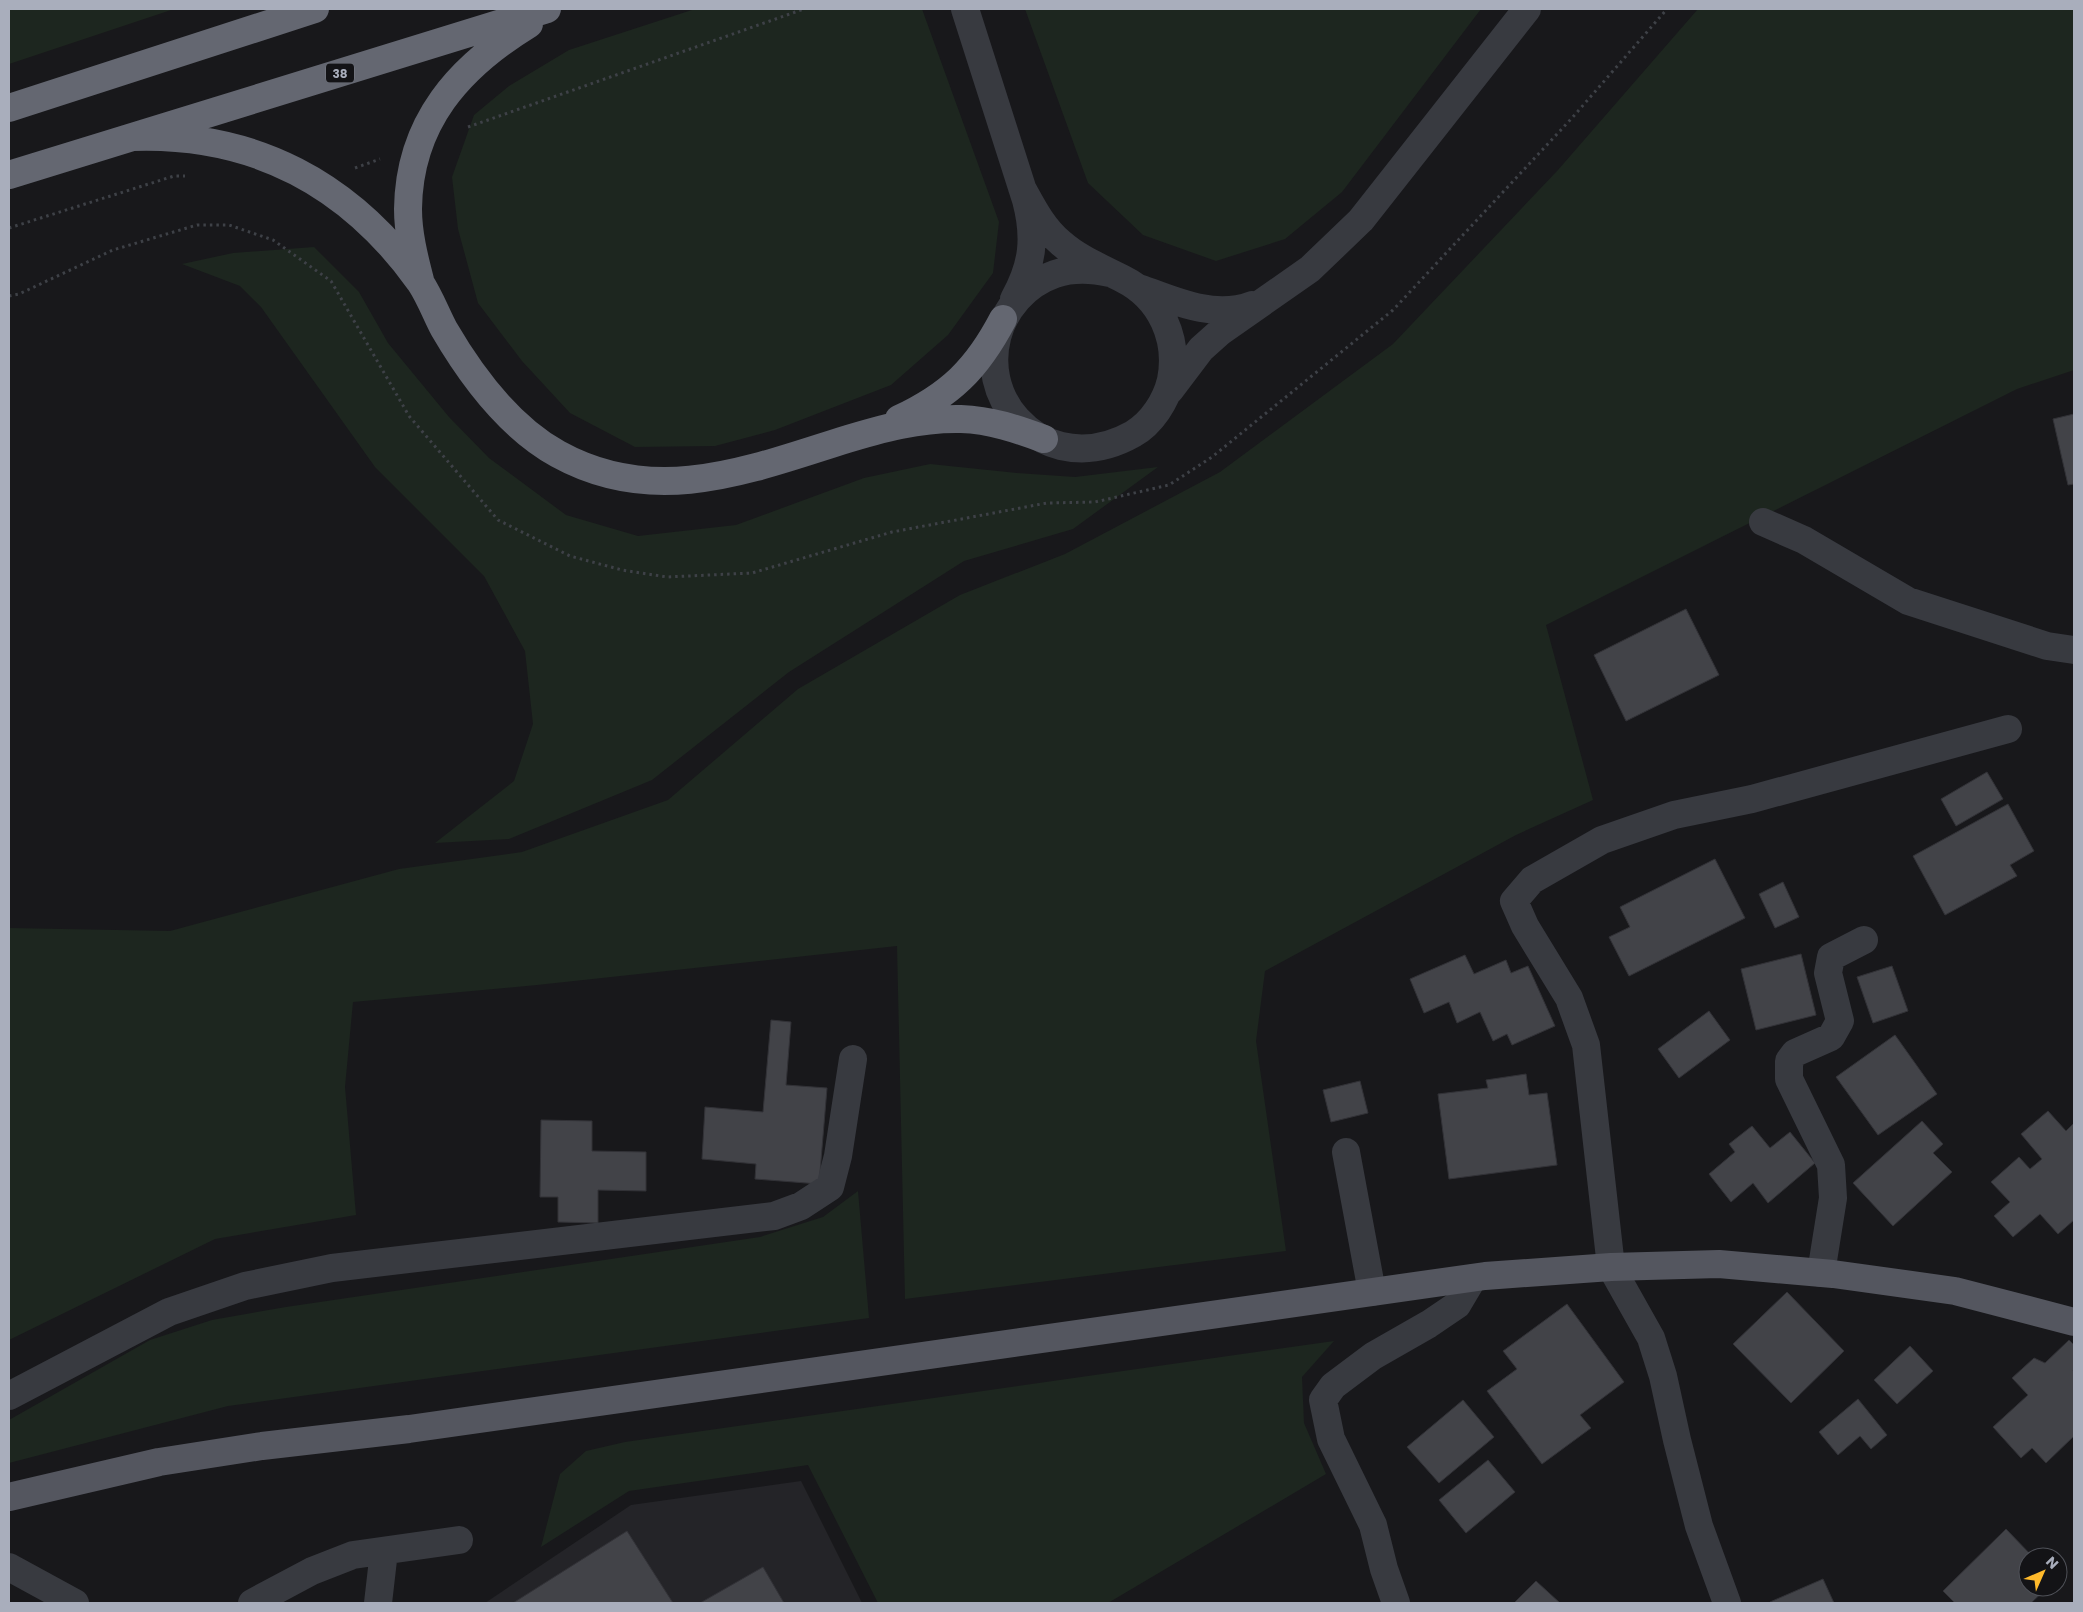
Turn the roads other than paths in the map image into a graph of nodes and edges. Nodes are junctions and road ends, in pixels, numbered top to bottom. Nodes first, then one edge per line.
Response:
1 (315, 9) edge
2 (547, 9) edge
3 (558, 9) edge
4 (1527, 9) edge
5 (967, 13) edge
6 (9, 108) edge
7 (133, 137) junction
8 (9, 175) edge
9 (1022, 188) junction
10 (1110, 273) junction
11 (421, 284) junction
12 (1136, 286) junction
13 (1266, 301) junction
14 (1006, 313) junction
15 (1164, 400) junction
16 (859, 436) junction
17 (1044, 439) junction
18 (1763, 522) dead end
19 (2074, 650) edge
20 (2008, 729) dead end
21 (1864, 940) dead end
22 (852, 1059) dead end
23 (1346, 1152) dead end
24 (1611, 1267) junction
25 (1821, 1273) junction
26 (1474, 1278) junction
27 (1372, 1292) junction
28 (2074, 1322) edge
29 (9, 1396) edge
30 (9, 1497) edge
31 (460, 1540) dead end
32 (384, 1551) junction
33 (9, 1567) edge
34 (75, 1603) edge
35 (252, 1603) edge
36 (378, 1603) edge
37 (1396, 1603) edge
38 (1726, 1603) edge

1 - 6 highway
2 - 7 highway, 38
3 - 11 highway
4 - 13 street
5 - 9 street
7 - 8 highway, 38
7 - 11 highway
9 - 10 street
9 - 14 street
10 - 12 street
10 - 14 street
11 - 16 highway
12 - 13 street
12 - 15 street
13 - 15 street
14 - 16 highway
14 - 17 street
15 - 17 street
16 - 17 highway
18 - 19 street
20 - 24 street
21 - 25 street
22 - 29 street
23 - 27 street
24 - 25 main road
24 - 26 main road
24 - 38 street
25 - 28 main road
26 - 27 main road
26 - 37 street
27 - 30 main road
31 - 32 street
32 - 35 street
32 - 36 street
33 - 34 street

